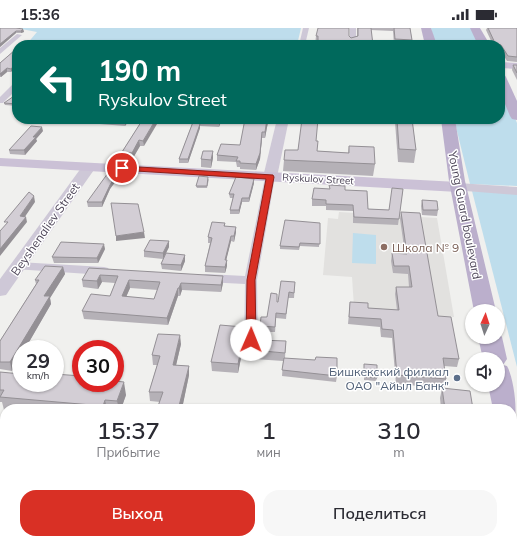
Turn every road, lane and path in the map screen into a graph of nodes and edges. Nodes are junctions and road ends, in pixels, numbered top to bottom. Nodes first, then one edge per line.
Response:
1 (306, 28) edge
2 (353, 28) edge
3 (426, 28) edge
4 (475, 28) edge
5 (19, 35) edge
6 (13, 40) edge
7 (303, 40) edge
8 (353, 40) edge
9 (430, 40) edge
10 (481, 40) edge
11 (12, 41) edge
12 (0, 52) edge
13 (505, 65) edge
14 (517, 66) edge
15 (505, 88) edge
16 (12, 90) edge
17 (12, 98) edge
18 (2, 99) edge
19 (517, 116) edge
20 (282, 124) edge
21 (449, 124) edge
22 (0, 162) edge
23 (89, 166) junction
24 (270, 177) junction
25 (458, 187) junction
26 (517, 191) edge
27 (10, 272) edge
28 (119, 272) edge
29 (197, 277) edge
30 (251, 280) junction
31 (0, 292) edge
32 (483, 304) edge
33 (251, 352) edge
34 (502, 392) edge
35 (505, 404) edge

1 - 7 street
2 - 8 street
3 - 9 main road
4 - 10 main road
5 - 6 street
11 - 12 street
13 - 14 main road
15 - 19 main road
16 - 18 street
17 - 18 street
20 - 24 street
21 - 25 main road, Young Guard boulevard
22 - 23 main road, Ryskulov Street
23 - 24 main road, Ryskulov Street
23 - 27 street, Beyshenaliev Street
24 - 25 main road, Ryskulov Street
24 - 30 street
25 - 26 street, Ryskulov Street
25 - 32 main road, Young Guard boulevard
27 - 28 street
27 - 31 street, Beyshenaliev Street
29 - 30 street
30 - 33 street
34 - 35 main road

